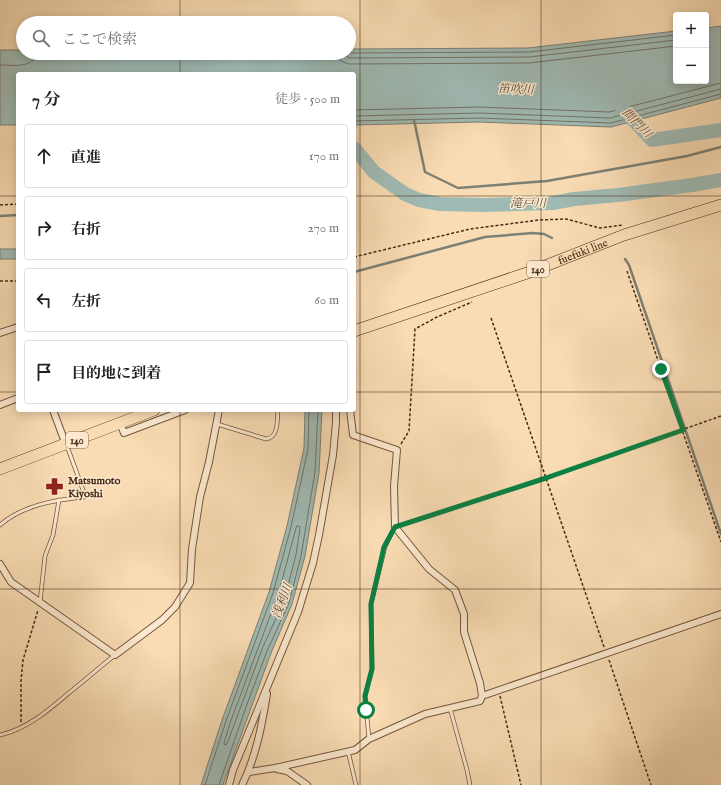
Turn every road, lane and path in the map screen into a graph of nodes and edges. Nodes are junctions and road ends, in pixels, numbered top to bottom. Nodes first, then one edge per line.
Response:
1 (16, 204) edge
2 (0, 205) edge
3 (721, 205) edge
4 (628, 225) dead end
5 (356, 257) edge
6 (627, 271) dead end
7 (0, 281) edge
8 (16, 281) edge
9 (473, 302) dead end
10 (491, 318) dead end
11 (16, 328) edge
12 (356, 330) edge
13 (0, 333) edge
14 (16, 399) edge
15 (0, 405) edge
16 (54, 412) edge
17 (149, 412) edge
18 (180, 412) edge
19 (219, 412) edge
20 (278, 412) edge
21 (336, 412) edge
22 (350, 412) edge
23 (721, 416) edge
24 (120, 423) junction
25 (217, 424) junction
26 (683, 430) junction
27 (66, 444) junction
28 (397, 450) junction
29 (0, 470) edge
30 (546, 478) junction
31 (59, 500) junction
32 (0, 525) edge
33 (395, 527) junction
34 (721, 542) edge
35 (0, 564) edge
36 (40, 602) junction
37 (721, 614) edge
38 (606, 654) junction
39 (115, 655) junction
40 (269, 685) junction
41 (498, 691) junction
42 (482, 696) junction
43 (450, 708) junction
44 (20, 728) junction
45 (0, 735) edge
46 (369, 739) junction
47 (348, 751) junction
48 (274, 768) junction
49 (249, 772) junction
50 (228, 785) edge
51 (242, 785) edge
52 (307, 785) edge
53 (356, 785) edge
54 (470, 785) edge
55 (521, 785) edge
56 (651, 785) edge

1 - 2 path
3 - 12 highway, fuefuki line / 140
4 - 5 path
6 - 26 path
7 - 8 path
9 - 28 path
10 - 30 path
11 - 13 street
14 - 15 street
16 - 27 street
17 - 24 highway, 140
18 - 24 street
19 - 25 street
20 - 25 lane
21 - 40 street
22 - 28 street
23 - 26 path
24 - 27 highway, 140
25 - 39 street
26 - 30 path
26 - 34 path
27 - 29 highway, 140
27 - 31 lane
28 - 33 street
30 - 33 path
30 - 38 path
31 - 32 lane
31 - 36 lane
33 - 42 street
33 - 46 lane
35 - 36 street
36 - 39 street
36 - 44 path
37 - 38 street
38 - 41 street
38 - 56 path
39 - 44 lane
40 - 49 street
40 - 50 street
41 - 42 street
41 - 55 path
42 - 43 street
43 - 46 street
43 - 54 lane
44 - 45 lane
46 - 47 street
47 - 48 street
47 - 53 lane
48 - 49 street
48 - 52 street
49 - 51 street

